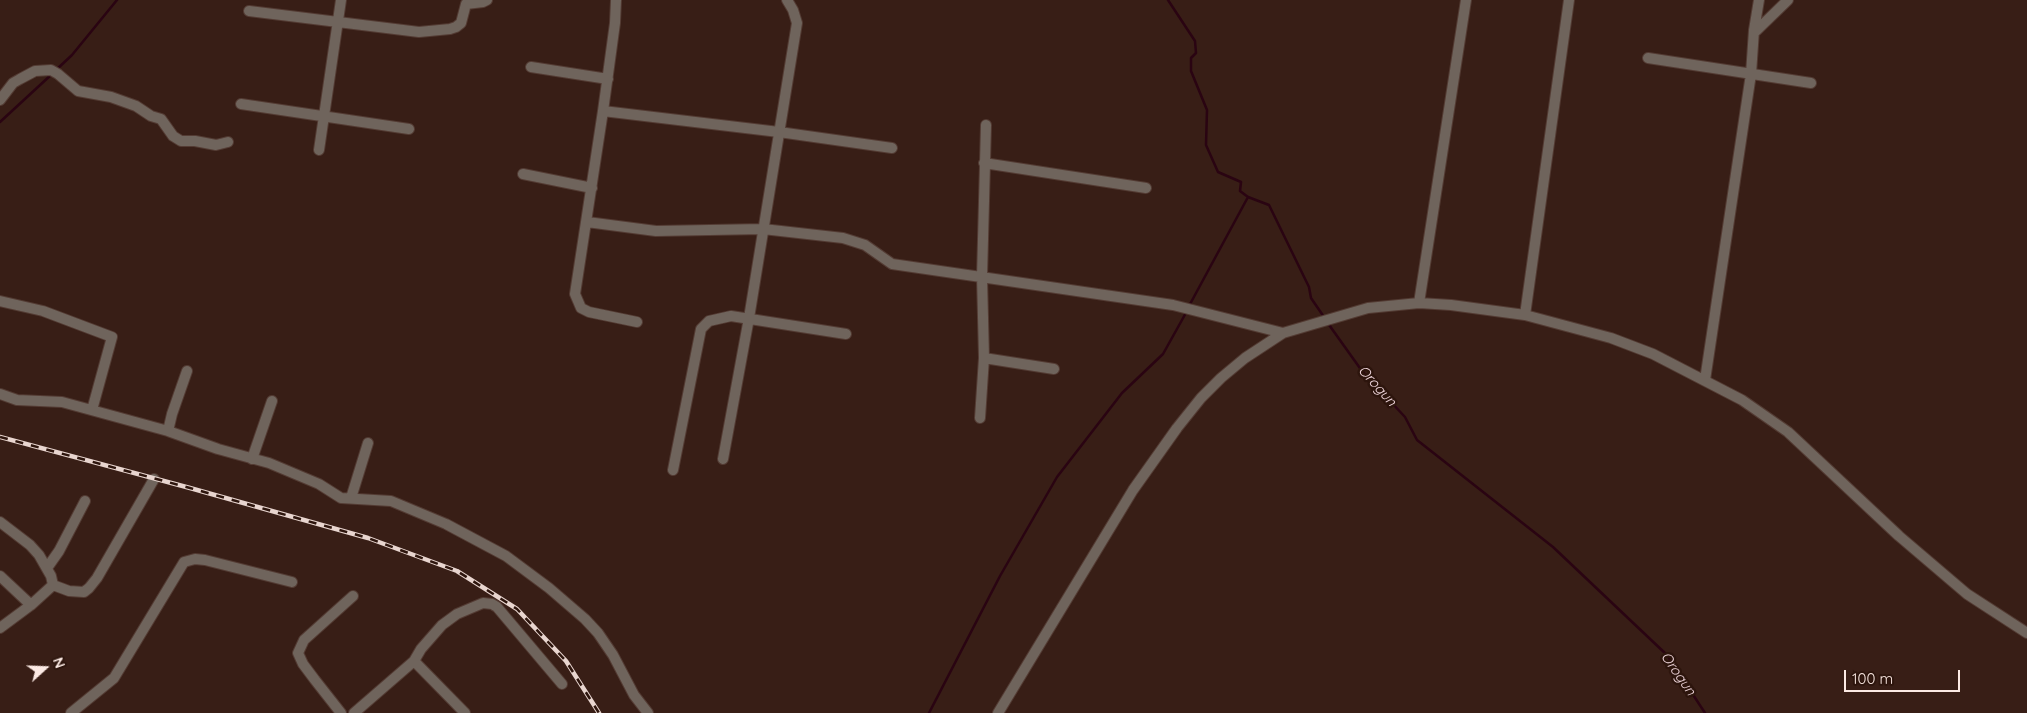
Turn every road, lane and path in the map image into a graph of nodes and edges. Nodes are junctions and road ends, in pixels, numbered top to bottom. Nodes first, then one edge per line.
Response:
1 (341, 0) edge
2 (487, 0) edge
3 (616, 0) edge
4 (787, 0) edge
5 (1466, 0) edge
6 (1569, 0) edge
7 (1759, 0) edge
8 (1788, 0) edge
9 (249, 11) dead end
10 (338, 22) junction
11 (1754, 30) junction
12 (1648, 58) dead end
13 (531, 68) dead end
14 (1750, 74) junction
15 (608, 79) junction
16 (1811, 83) dead end
17 (0, 100) edge
18 (241, 104) dead end
19 (603, 111) junction
20 (324, 117) junction
21 (986, 125) dead end
22 (409, 128) dead end
23 (779, 132) junction
24 (228, 142) dead end
25 (892, 148) dead end
26 (319, 150) dead end
27 (984, 164) junction
28 (523, 174) dead end
29 (592, 188) junction
30 (1146, 188) dead end
31 (587, 222) junction
32 (763, 229) junction
33 (982, 277) junction
34 (0, 301) edge
35 (1419, 303) junction
36 (1525, 316) junction
37 (749, 318) junction
38 (637, 322) dead end
39 (1283, 333) junction
40 (846, 334) dead end
41 (984, 358) junction
42 (1054, 369) dead end
43 (187, 371) dead end
44 (1705, 380) junction
45 (0, 394) edge
46 (272, 401) dead end
47 (92, 410) junction
48 (980, 418) dead end
49 (168, 431) junction
50 (368, 444) dead end
51 (252, 459) junction
52 (723, 459) dead end
53 (673, 470) dead end
54 (154, 479) dead end
55 (351, 498) junction
56 (85, 501) dead end
57 (0, 522) edge
58 (47, 568) junction
59 (0, 576) edge
60 (292, 582) dead end
61 (53, 585) junction
62 (353, 596) dead end
63 (30, 605) junction
64 (0, 628) edge
65 (2027, 633) edge
66 (414, 662) junction
67 (562, 684) dead end
68 (71, 713) edge
69 (341, 713) edge
70 (354, 713) edge
71 (465, 713) edge
72 (648, 713) edge
73 (998, 713) edge

1 - 10 street
2 - 10 street
3 - 15 street
4 - 23 street
5 - 35 street
6 - 36 street
7 - 11 street
8 - 11 street
9 - 10 street
10 - 20 street
11 - 14 street
12 - 14 street
13 - 15 street
14 - 16 street
14 - 44 street
15 - 19 street
17 - 24 street
18 - 20 street
19 - 23 street
19 - 29 street
20 - 22 street
20 - 26 street
21 - 27 street
23 - 25 street
23 - 32 street
27 - 30 street
27 - 33 street
28 - 29 street
29 - 31 street
31 - 32 street
31 - 38 street
32 - 33 street
32 - 37 street
33 - 39 street
33 - 41 street
34 - 47 street
35 - 36 street
35 - 39 street
36 - 44 street
37 - 40 street
37 - 52 street
37 - 53 street
39 - 73 street
41 - 42 street
41 - 48 street
43 - 49 street
44 - 65 street
45 - 47 street
46 - 51 street
47 - 49 street
49 - 51 street
50 - 55 street
51 - 55 street
54 - 61 street
55 - 72 street
56 - 58 street
57 - 58 street
58 - 61 street
59 - 63 street
60 - 68 street
61 - 63 street
62 - 69 street
63 - 64 street
66 - 67 street
66 - 70 street
66 - 71 street

